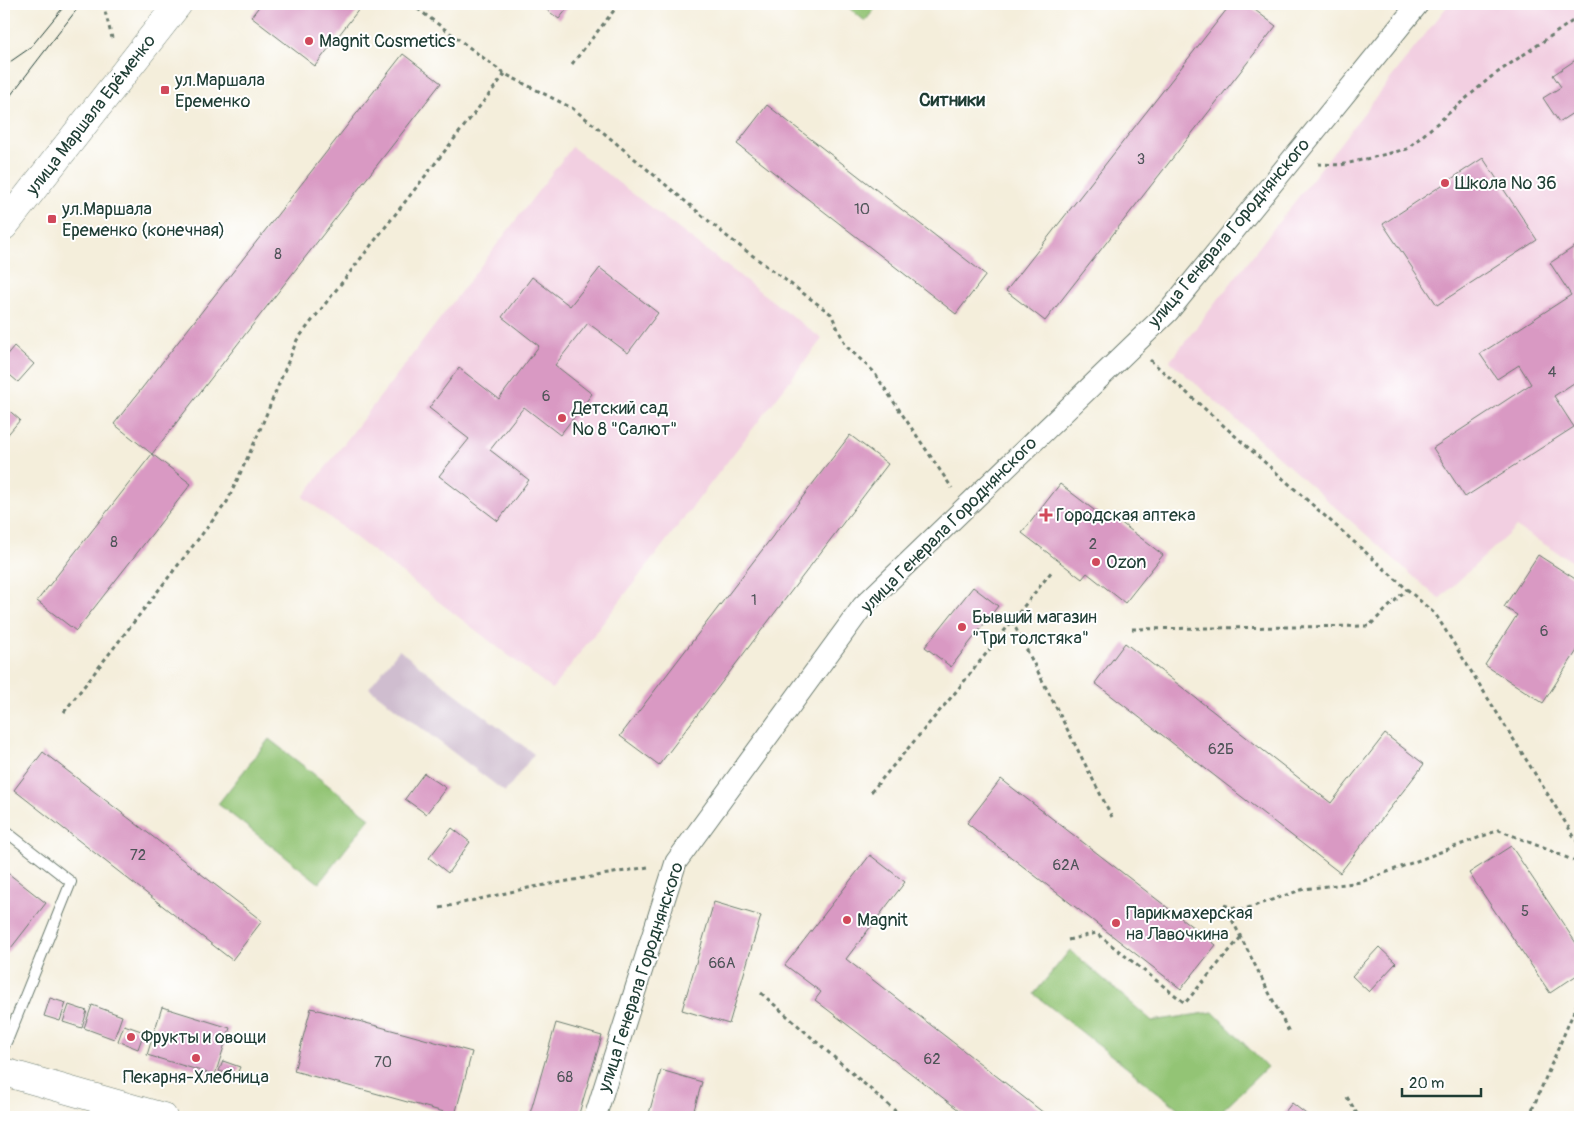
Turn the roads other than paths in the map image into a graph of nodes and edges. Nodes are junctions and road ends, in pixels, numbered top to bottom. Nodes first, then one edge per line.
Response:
1 (178, 4) edge
2 (1418, 4) edge
3 (4, 226) edge
4 (4, 830) edge
5 (4, 1046) edge
6 (4, 1072) edge
7 (163, 1117) edge
8 (595, 1117) edge

1 - 3 main road, улица Маршала Ерёменко
2 - 8 street, улица Генерала Городнянского
4 - 5 lane
6 - 7 main road

